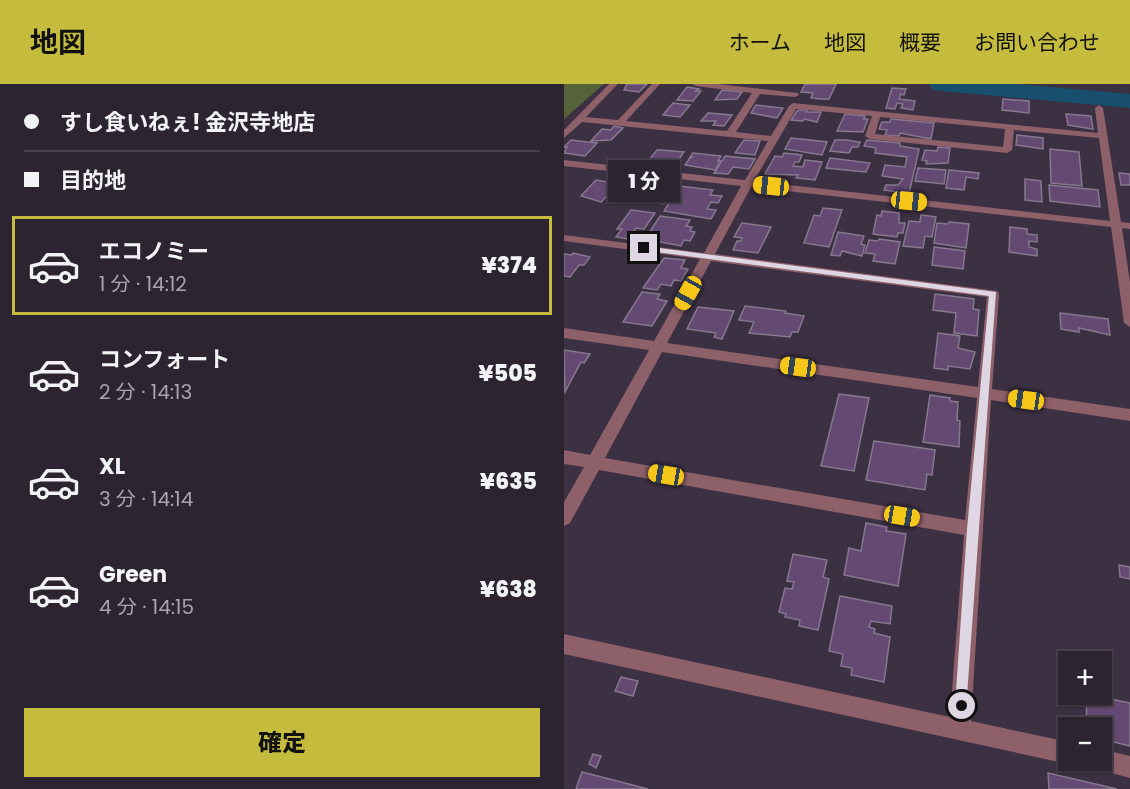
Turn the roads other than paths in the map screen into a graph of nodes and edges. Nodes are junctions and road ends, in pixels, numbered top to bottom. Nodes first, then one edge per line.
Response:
1 (614, 84) edge
2 (656, 84) edge
3 (696, 84) edge
4 (757, 91) junction
5 (795, 95) dead end
6 (1099, 108) dead end
7 (877, 114) junction
8 (579, 119) junction
9 (620, 123) junction
10 (1010, 127) junction
11 (730, 134) junction
12 (564, 135) edge
13 (1103, 136) junction
14 (774, 139) junction
15 (564, 163) edge
16 (748, 183) junction
17 (1115, 225) junction
18 (1130, 226) edge
19 (564, 238) edge
20 (708, 256) junction
21 (1130, 323) edge
22 (564, 333) edge
23 (658, 347) junction
24 (985, 394) junction
25 (1130, 415) edge
26 (564, 457) edge
27 (595, 462) junction
28 (564, 519) edge
29 (973, 529) junction
30 (564, 645) edge
31 (960, 728) junction
32 (1058, 751) edge
33 (1112, 763) edge
34 (1130, 767) edge

1 - 8 street
2 - 9 street
3 - 4 street
4 - 5 street
4 - 11 street
6 - 13 street
7 - 10 street
7 - 10 street
7 - 14 street
8 - 9 street
8 - 12 street
9 - 11 street
10 - 13 street
11 - 14 street
13 - 17 street
14 - 16 street
15 - 16 street
16 - 17 street
16 - 20 street
17 - 18 street
17 - 21 street
19 - 20 street
20 - 23 street
20 - 24 street
22 - 23 street
23 - 24 street
23 - 27 street
24 - 25 street
24 - 29 street
26 - 27 street
27 - 28 street
27 - 29 street
29 - 31 street
30 - 31 street
31 - 32 street
33 - 34 street

